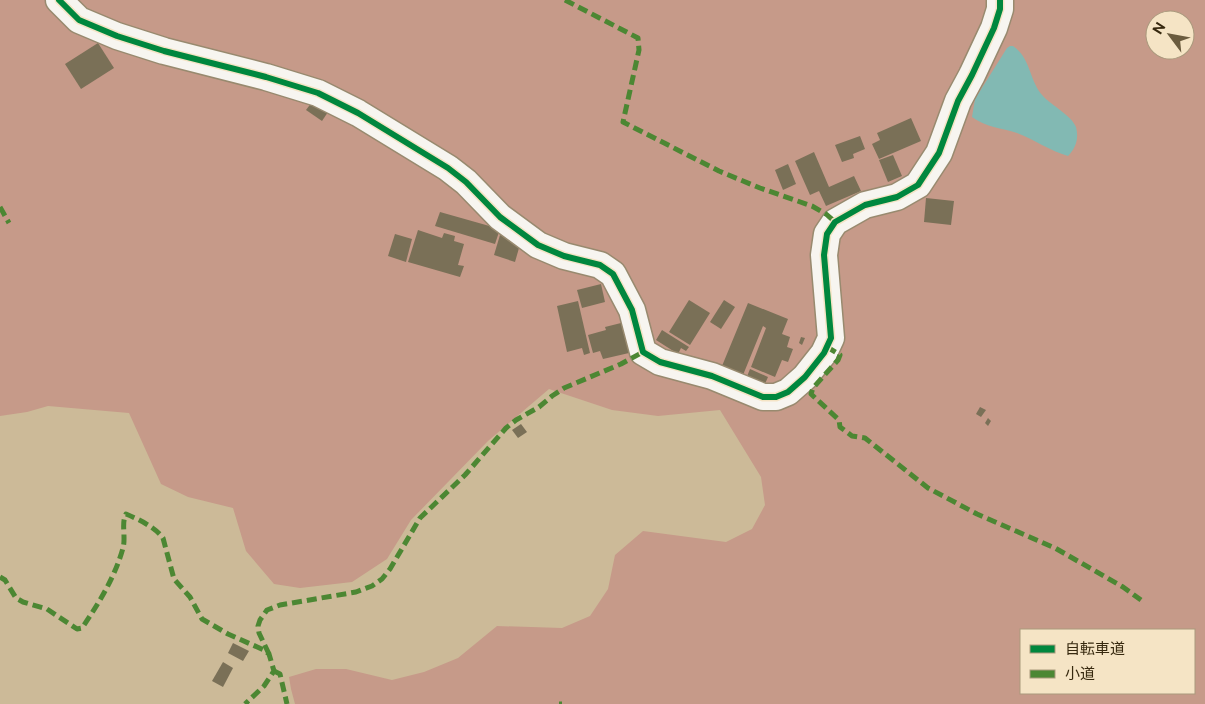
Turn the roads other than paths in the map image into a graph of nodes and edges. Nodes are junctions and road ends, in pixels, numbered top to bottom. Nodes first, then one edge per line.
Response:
1 (59, 0) edge
2 (1000, 0) edge

1 - 2 street

